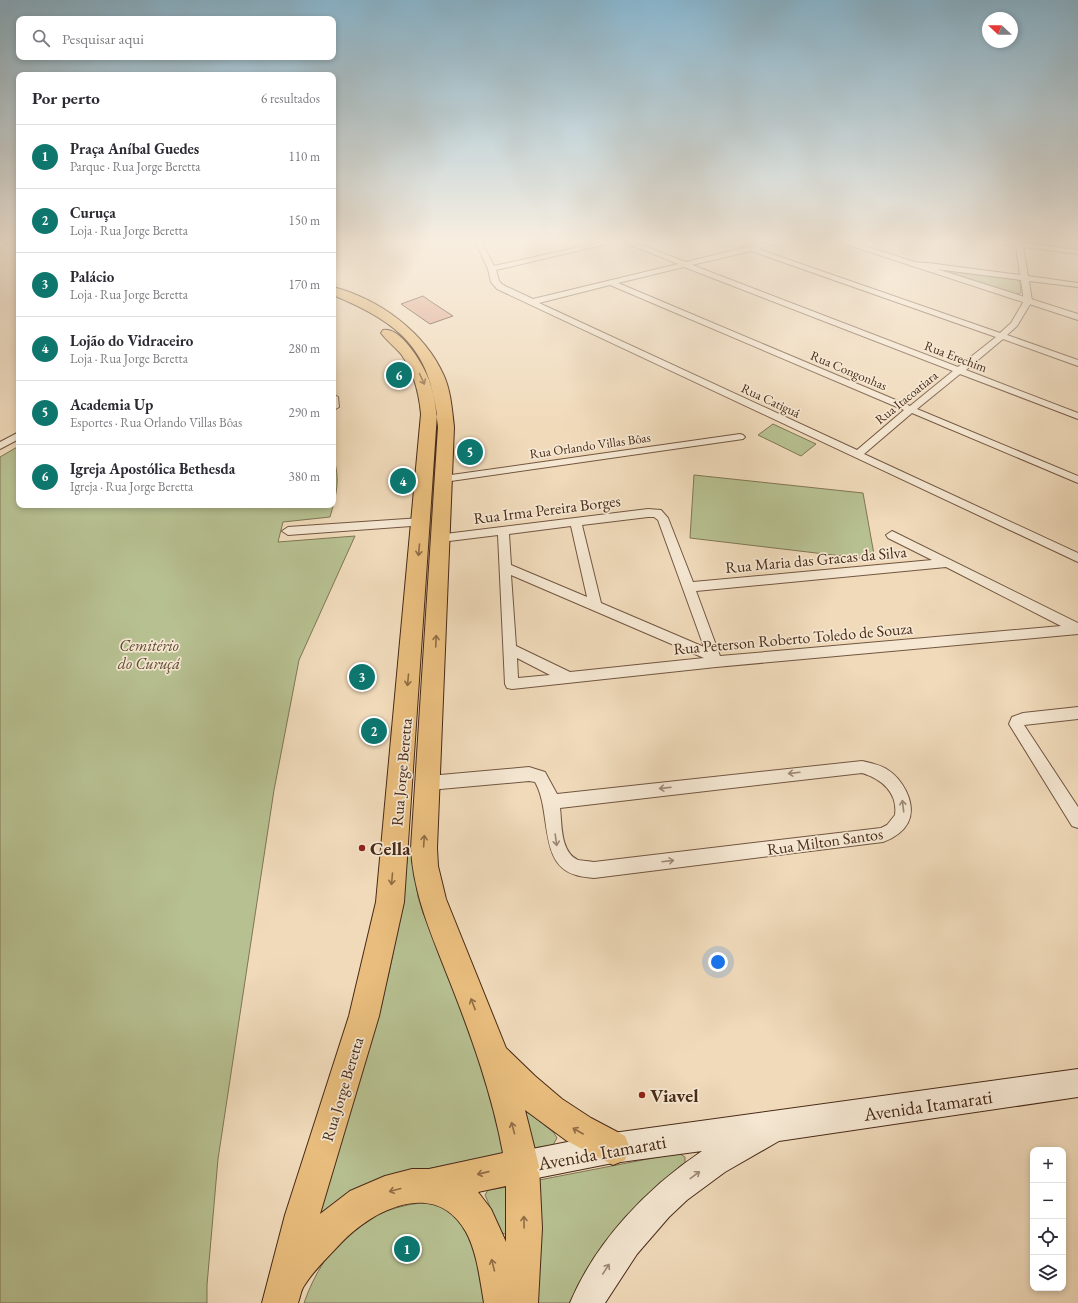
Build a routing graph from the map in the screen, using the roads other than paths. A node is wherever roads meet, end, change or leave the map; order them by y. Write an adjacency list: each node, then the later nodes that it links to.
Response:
1 (338, 302): 20 (main road, Rua Jorge Beretta, one-way to 20)
2 (358, 302): 18 (main road, Rua Jorge Beretta)
3 (532, 302): 17 (street, Rua Catiguá)
4 (655, 302): 12 (street, Rua Congonhas)
5 (780, 302): 11 (street, Rua Erechim)
6 (904, 302): 9 (street)
7 (1028, 302): 8 (street); 9 (street, Rua Itacoatiara)
8 (1078, 318)
9 (1002, 336): 10 (street); 11 (street, Rua Itacoatiara)
10 (1078, 363)
11 (960, 371): 12 (street, Rua Itacoatiara); 13 (street, Rua Erechim)
12 (910, 410): 17 (street, Rua Itacoatiara); 19 (street, Rua Congonhas)
13 (1078, 416)
14 (16, 437): 16 (street)
15 (740, 437): 18 (street, Rua Orlando Villas Bôas)
16 (0, 446)
17 (857, 455): 26 (street, Rua Catiguá)
18 (444, 479): 25 (main road, Rua Jorge Beretta)
19 (1078, 480)
20 (421, 522): 22 (street); 45 (main road, Rua Jorge Beretta, one-way to 45)
21 (576, 522): 23 (street, Rua Irma Pereira Borges); 29 (street, Rua Irma Pereira Borges); 30 (street)
22 (288, 531)
23 (503, 532): 25 (street, Rua Irma Pereira Borges); 28 (street)
24 (892, 535): 27 (street)
25 (441, 538): 36 (main road, Rua Jorge Beretta, one-way to 25)
26 (1078, 558)
27 (946, 563): 29 (street, Rua Maria das Gracas da Silva); 31 (street)
28 (505, 567): 30 (street); 32 (street)
29 (688, 587): 33 (street)
30 (595, 605): 33 (street)
31 (1078, 629): 33 (street, Rua Peterson Roberto Toledo de Souza)
32 (510, 649): 34 (street); 34 (street, Rua Peterson Roberto Toledo de Souza)
33 (715, 660): 34 (street, Rua Peterson Roberto Toledo de Souza)
34 (569, 678)
35 (1078, 713): 38 (street)
36 (429, 783): 37 (street, Rua Milton Santos); 39 (main road, Rua Jorge Beretta, one-way to 36)
37 (551, 802): 37 (street, Rua Milton Santos, one-way to 37)
38 (1078, 821)
39 (494, 1056): 42 (main road, one-way to 39); 43 (main road, Rua Jorge Beretta, one-way to 39)
40 (1078, 1083): 41 (main road, Avenida Itamarati)
41 (778, 1126): 42 (main road, Avenida Itamarati); 48 (main road, Avenida Itamarati, one-way to 41)
42 (613, 1148): 43 (main road, Avenida Itamarati)
43 (522, 1166): 44 (main road, one-way to 44); 47 (main road, Rua Jorge Beretta, one-way to 43)
44 (429, 1186): 45 (main road, one-way to 45); 46 (main road, one-way to 44)
45 (284, 1289)
46 (502, 1303)
47 (520, 1303)
48 (587, 1303)

